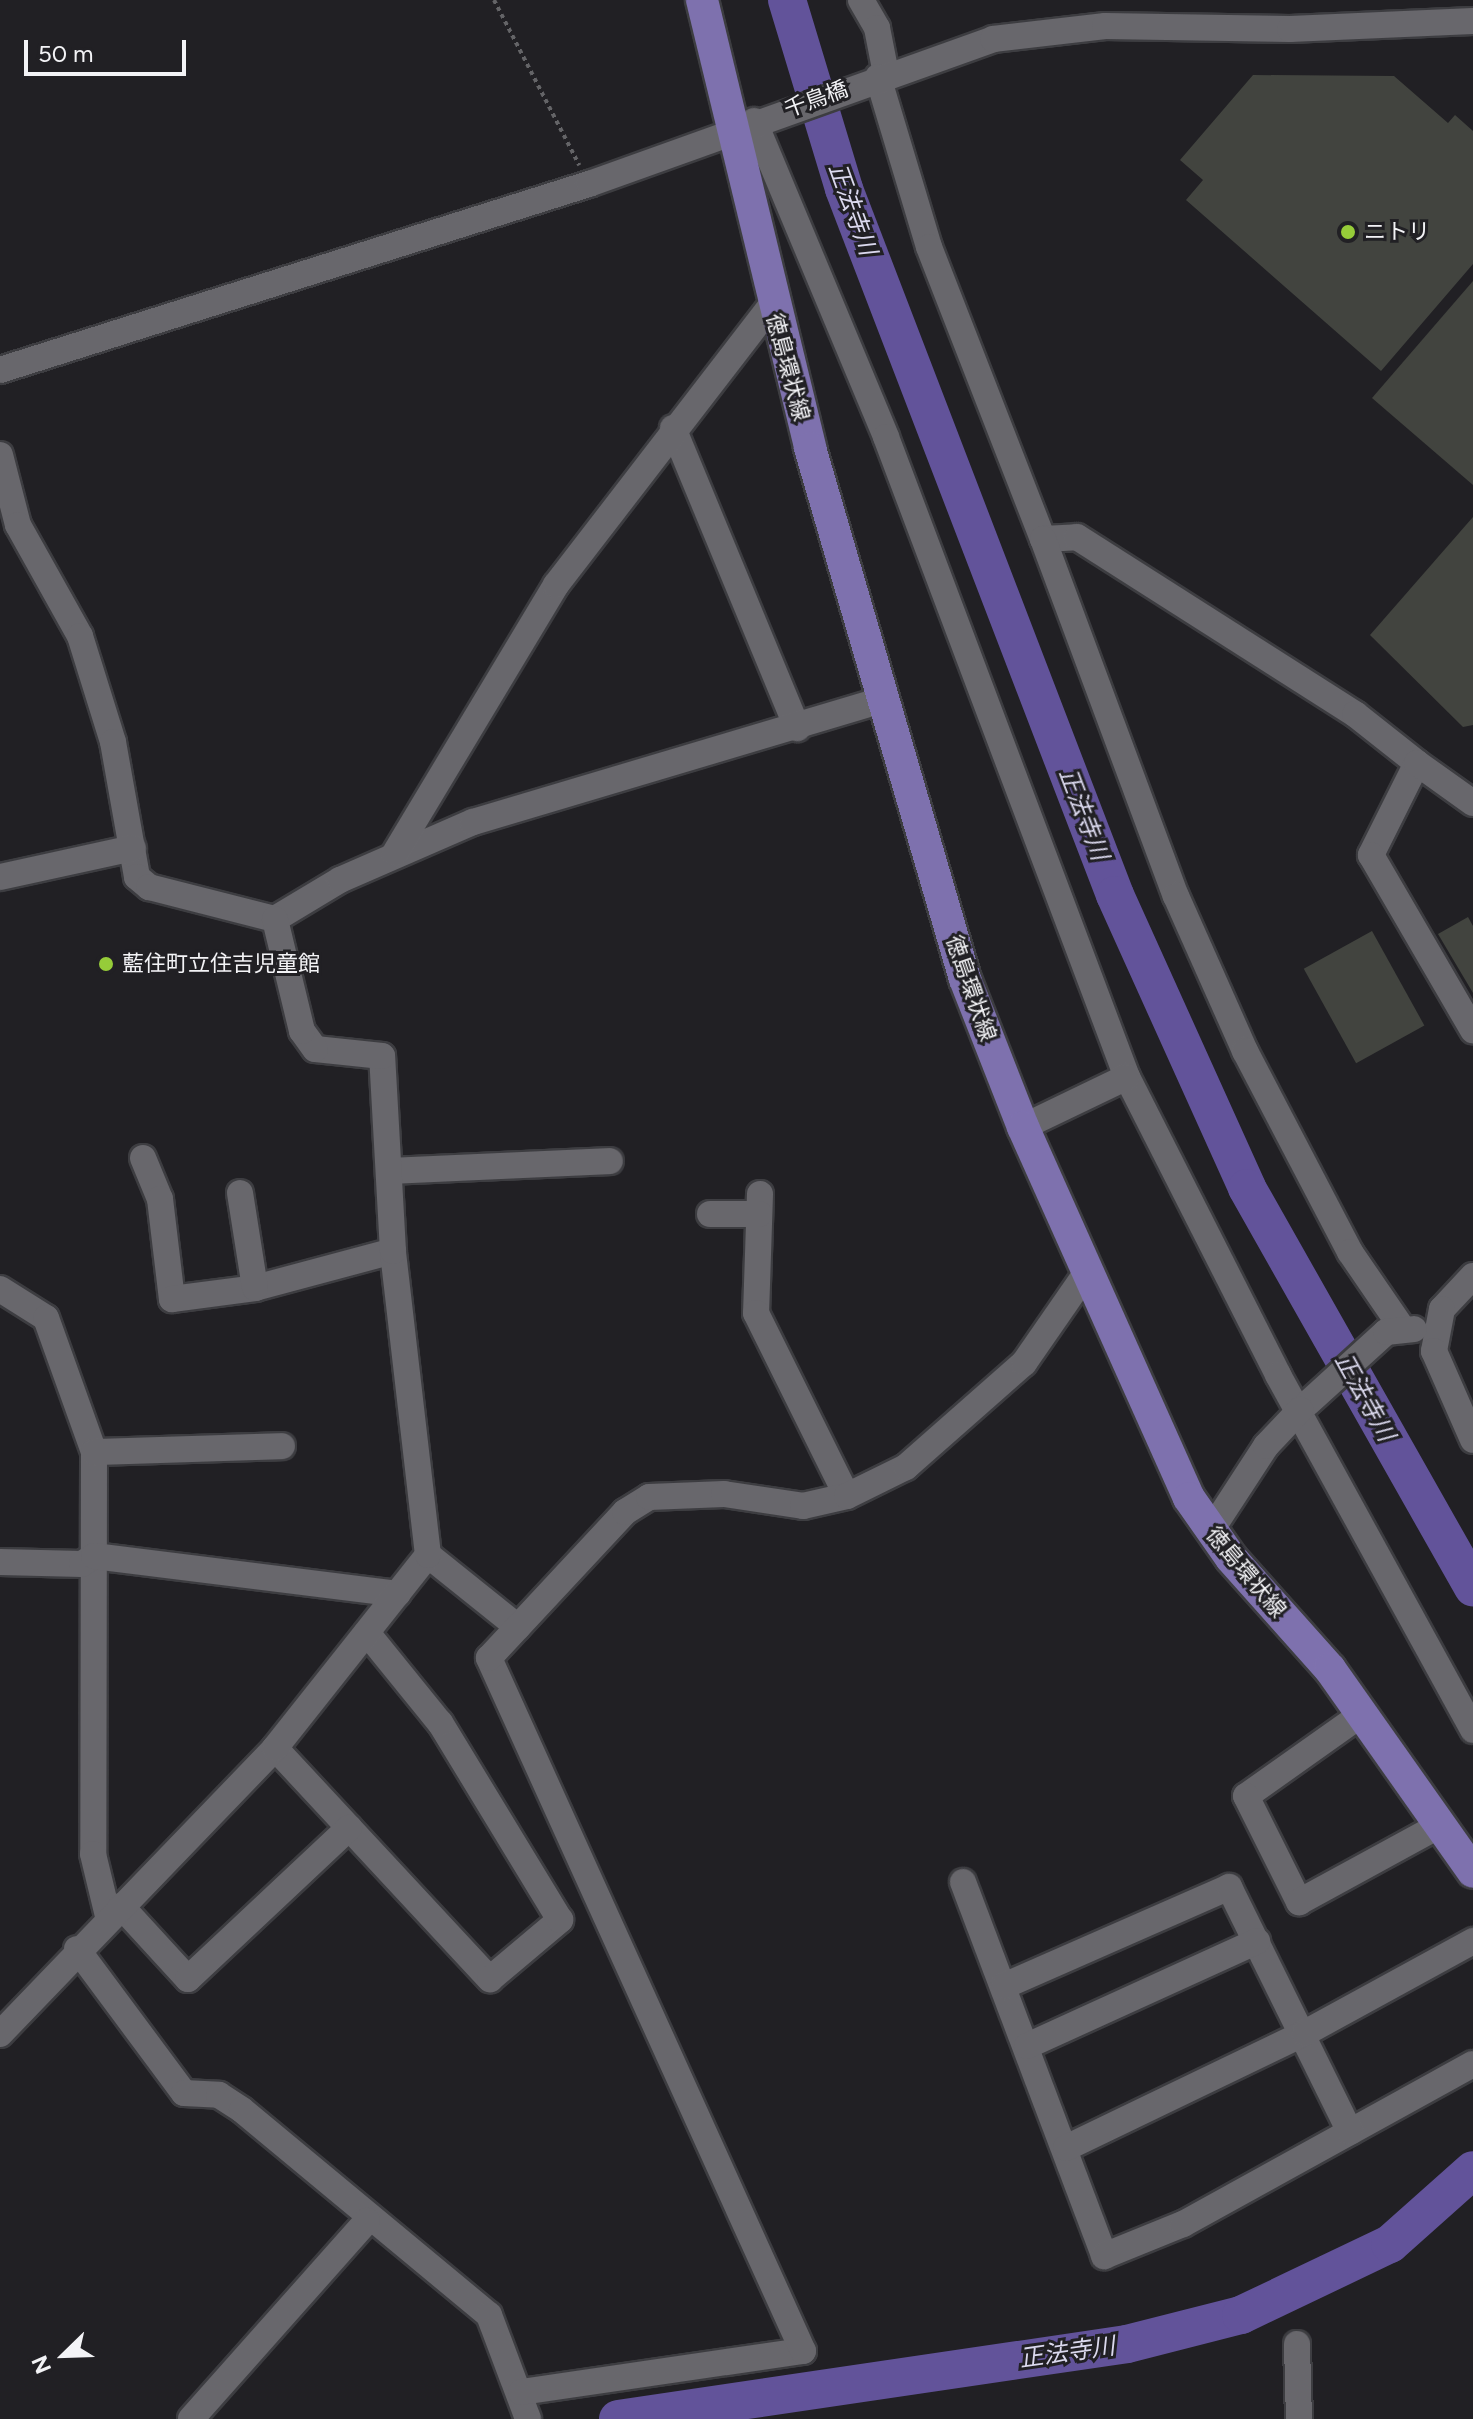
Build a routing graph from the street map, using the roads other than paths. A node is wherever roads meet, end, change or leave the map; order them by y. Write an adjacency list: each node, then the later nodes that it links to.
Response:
1 (702, 0): 5 (main road, 徳島環状線)
2 (861, 0): 4 (street)
3 (1473, 21): 4 (street, 千鳥橋)
4 (876, 77): 5 (street, 千鳥橋); 10 (street)
5 (751, 122): 6 (main road, 徳島環状線); 7 (street, 千鳥橋); 20 (street)
6 (772, 305): 8 (street); 11 (main road, 徳島環状線)
7 (0, 370)
8 (673, 428): 12 (street); 16 (street)
9 (0, 455): 15 (street)
10 (1043, 539): 13 (street); 32 (street)
11 (882, 700): 12 (street); 21 (main road, 徳島環状線)
12 (797, 728): 16 (street)
13 (1417, 763): 14 (street); 19 (street)
14 (1473, 803)
15 (133, 848): 17 (street); 18 (street)
16 (395, 853): 18 (street)
17 (0, 877)
18 (275, 919): 24 (street)
19 (1473, 1030)
20 (1127, 1077): 21 (street); 34 (street)
21 (1023, 1127): 28 (main road, 徳島環状線)
22 (143, 1158): 30 (street)
23 (610, 1161): 24 (street)
24 (391, 1171): 27 (street)
25 (240, 1193): 30 (street)
26 (710, 1214): 38 (street)
27 (393, 1251): 30 (street); 40 (street)
28 (1085, 1275): 38 (street); 39 (main road, 徳島環状線)
29 (1473, 1276): 33 (street)
30 (255, 1288)
31 (0, 1289): 37 (street)
32 (1394, 1330): 33 (street); 34 (street)
33 (1434, 1330): 35 (street)
34 (1304, 1406): 39 (street); 47 (street)
35 (1473, 1440)
36 (282, 1446): 37 (street)
37 (94, 1452): 41 (street)
38 (847, 1496): 44 (street)
39 (1210, 1532): 46 (main road, 徳島環状線)
40 (428, 1555): 43 (street); 44 (street)
41 (94, 1556): 42 (street); 43 (street); 53 (street)
42 (0, 1562)
43 (398, 1594): 45 (street)
44 (518, 1627): 66 (street)
45 (367, 1633): 48 (street); 50 (street)
46 (1362, 1714): 49 (main road, 徳島環状線); 49 (street)
47 (1473, 1730)
48 (275, 1748): 50 (street); 53 (street)
49 (1440, 1825): 51 (main road, 徳島環状線)
50 (349, 1828): 53 (street)
51 (1473, 1872)
52 (963, 1882): 57 (street)
53 (115, 1911): 56 (street)
54 (1257, 1941): 57 (street); 58 (street); 60 (street)
55 (1473, 1941): 58 (street)
56 (77, 1949): 59 (street); 64 (street)
57 (1004, 1986): 60 (street)
58 (1305, 2033): 62 (street); 63 (street)
59 (0, 2034)
60 (1027, 2046): 63 (street)
61 (1473, 2064): 62 (street)
62 (1350, 2132): 63 (street)
63 (1066, 2148)
64 (367, 2221): 66 (street); 67 (street)
65 (1297, 2344): 68 (street)
66 (524, 2404)
67 (191, 2419)
68 (1299, 2419)

